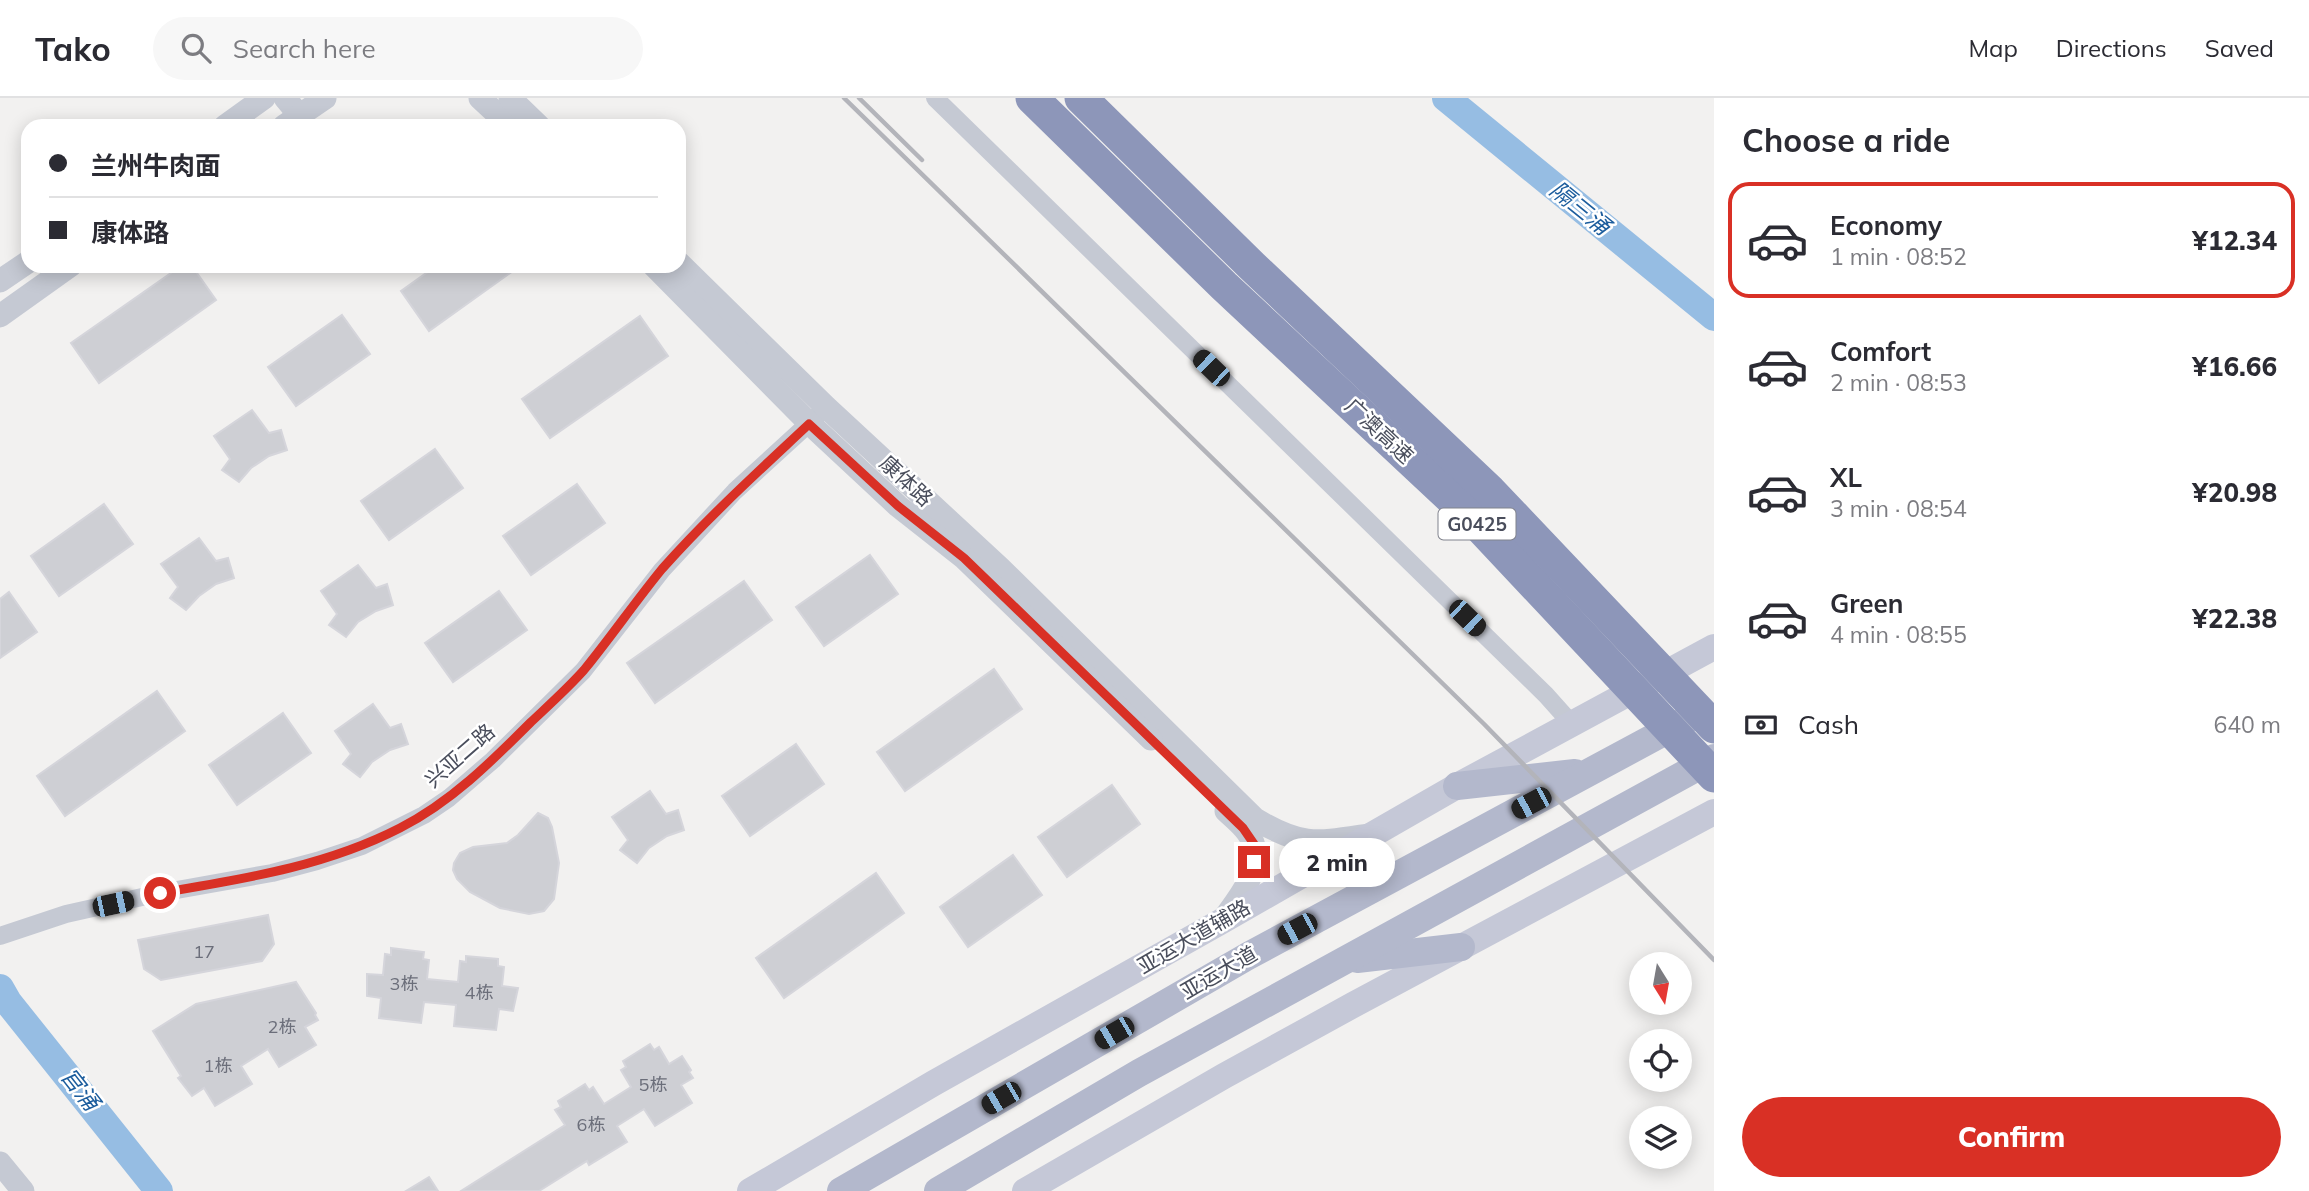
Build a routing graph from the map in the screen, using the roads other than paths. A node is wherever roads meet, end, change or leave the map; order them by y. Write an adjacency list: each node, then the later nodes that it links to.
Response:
1 (264, 98): 9 (street)
2 (285, 98): 10 (street)
3 (325, 98): 11 (street)
4 (480, 98): 12 (street)
5 (510, 98): 13 (street)
6 (935, 98): 24 (street)
7 (1032, 98): 28 (highway, 广澳高速 / G0425)
8 (1081, 98): 25 (highway, 广澳高速 / G0425)
9 (235, 119)
10 (291, 119)
11 (295, 119)
12 (502, 119)
13 (532, 119)
14 (21, 267): 18 (street)
15 (686, 270): 20 (street, 康体路)
16 (60, 273): 19 (street)
17 (661, 273): 21 (street, 康体路)
18 (0, 281)
19 (0, 316)
20 (826, 407): 21 (street, 兴亚二路); 31 (street, 康体路)
21 (809, 424): 32 (street, 康体路); 33 (street, 兴亚二路)
22 (1714, 646): 24 (main road, 亚运大道辅路)
23 (1714, 705): 27 (main road, 亚运大道)
24 (1571, 723): 29 (main road, 亚运大道辅路)
25 (1714, 727)
26 (1714, 758): 35 (main road)
27 (1592, 771): 29 (main road); 39 (main road, 亚运大道)
28 (1714, 776)
29 (1457, 786): 31 (main road, 亚运大道辅路)
30 (1714, 812): 34 (main road)
31 (1371, 835): 32 (main road, 亚运大道辅路)
32 (1222, 922): 38 (main road, 亚运大道辅路)
33 (5, 934)
34 (1461, 947): 35 (main road); 41 (main road)
35 (1344, 960): 40 (main road)
36 (0, 1163): 37 (street)
37 (23, 1191)
38 (750, 1191)
39 (841, 1191)
40 (938, 1191)
41 (1026, 1191)

